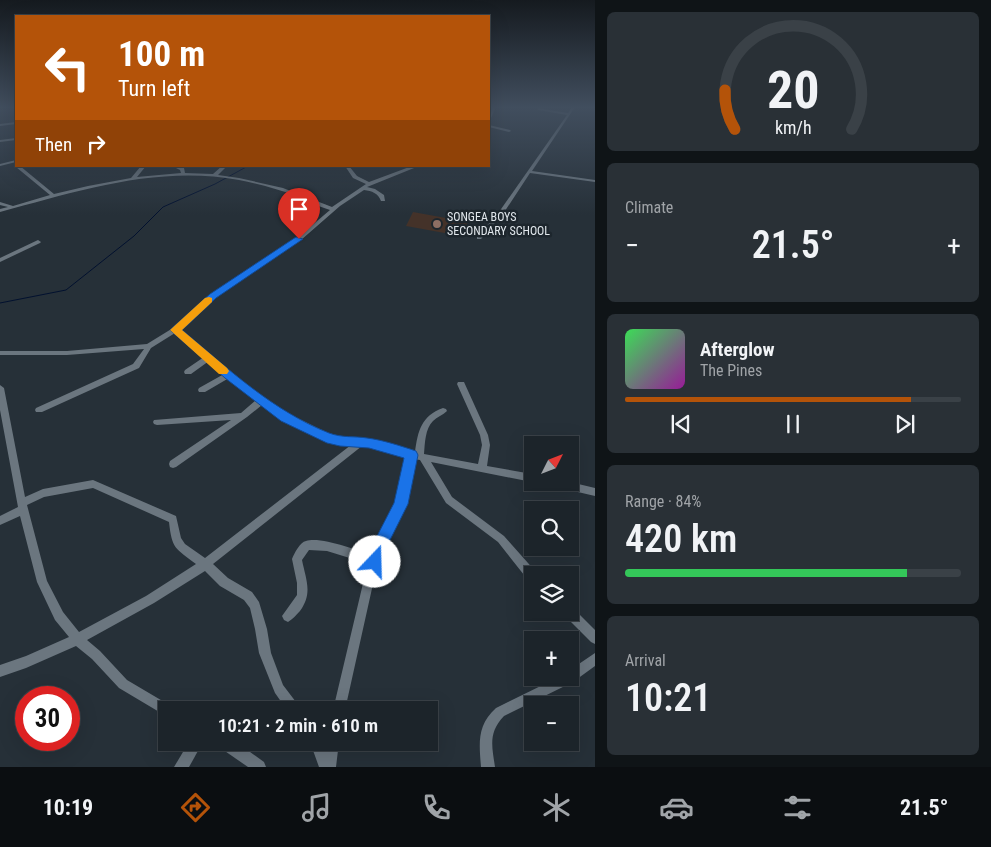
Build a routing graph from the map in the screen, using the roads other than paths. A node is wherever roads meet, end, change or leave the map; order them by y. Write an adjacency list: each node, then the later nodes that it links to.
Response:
1 (550, 143): 10 (street)
2 (15, 164): 3 (street)
3 (0, 165)
4 (19, 167): 18 (street)
5 (143, 167): 14 (street)
6 (177, 167): 11 (street)
7 (225, 167): 13 (street)
8 (347, 167): 17 (street)
9 (414, 167): 17 (street)
10 (530, 172): 15 (street); 24 (street)
11 (183, 173): 13 (street); 14 (street)
12 (109, 176): 16 (street)
13 (214, 176): 22 (street)
14 (132, 179): 16 (street)
15 (595, 181)
16 (108, 184): 18 (street)
17 (366, 186): 19 (street); 22 (street)
18 (52, 195): 21 (street)
19 (383, 200)
20 (0, 203): 21 (street)
21 (14, 207): 23 (street)
22 (333, 209): 27 (street)
23 (0, 211)
24 (479, 238)
25 (38, 242): 26 (street)
26 (0, 260)
27 (175, 330): 28 (street); 30 (street)
28 (149, 346): 29 (street); 37 (street)
29 (0, 354)
30 (208, 358): 31 (street); 32 (street)
31 (188, 372)
32 (228, 375): 35 (street); 36 (street)
33 (460, 384): 44 (street)
34 (0, 388): 48 (street)
35 (202, 390)
36 (262, 400): 39 (street); 41 (street)
37 (39, 410)
38 (443, 411): 42 (street)
39 (244, 415): 40 (street); 43 (street)
40 (157, 422)
41 (361, 442): 42 (street); 51 (street)
42 (418, 456): 44 (street); 50 (street); 52 (street)
43 (172, 464)
44 (482, 468): 45 (street)
45 (524, 476)
46 (579, 488): 47 (street)
47 (595, 492)
48 (23, 506): 49 (street); 51 (street); 56 (street)
49 (0, 521)
50 (375, 562): 53 (street); 62 (street)
51 (205, 564): 56 (street); 61 (street)
52 (524, 566)
53 (288, 616)
54 (578, 621): 55 (street)
55 (595, 638)
56 (76, 639): 58 (street); 63 (street)
57 (595, 660): 59 (street)
58 (0, 671)
59 (579, 671)
60 (552, 686): 71 (street)
61 (288, 701)
62 (341, 701)
63 (158, 705)
64 (191, 751): 68 (street)
65 (237, 751): 69 (street)
66 (320, 751): 70 (street)
67 (331, 751): 70 (street)
68 (181, 767)
69 (259, 767)
70 (328, 767)
71 (488, 767)

